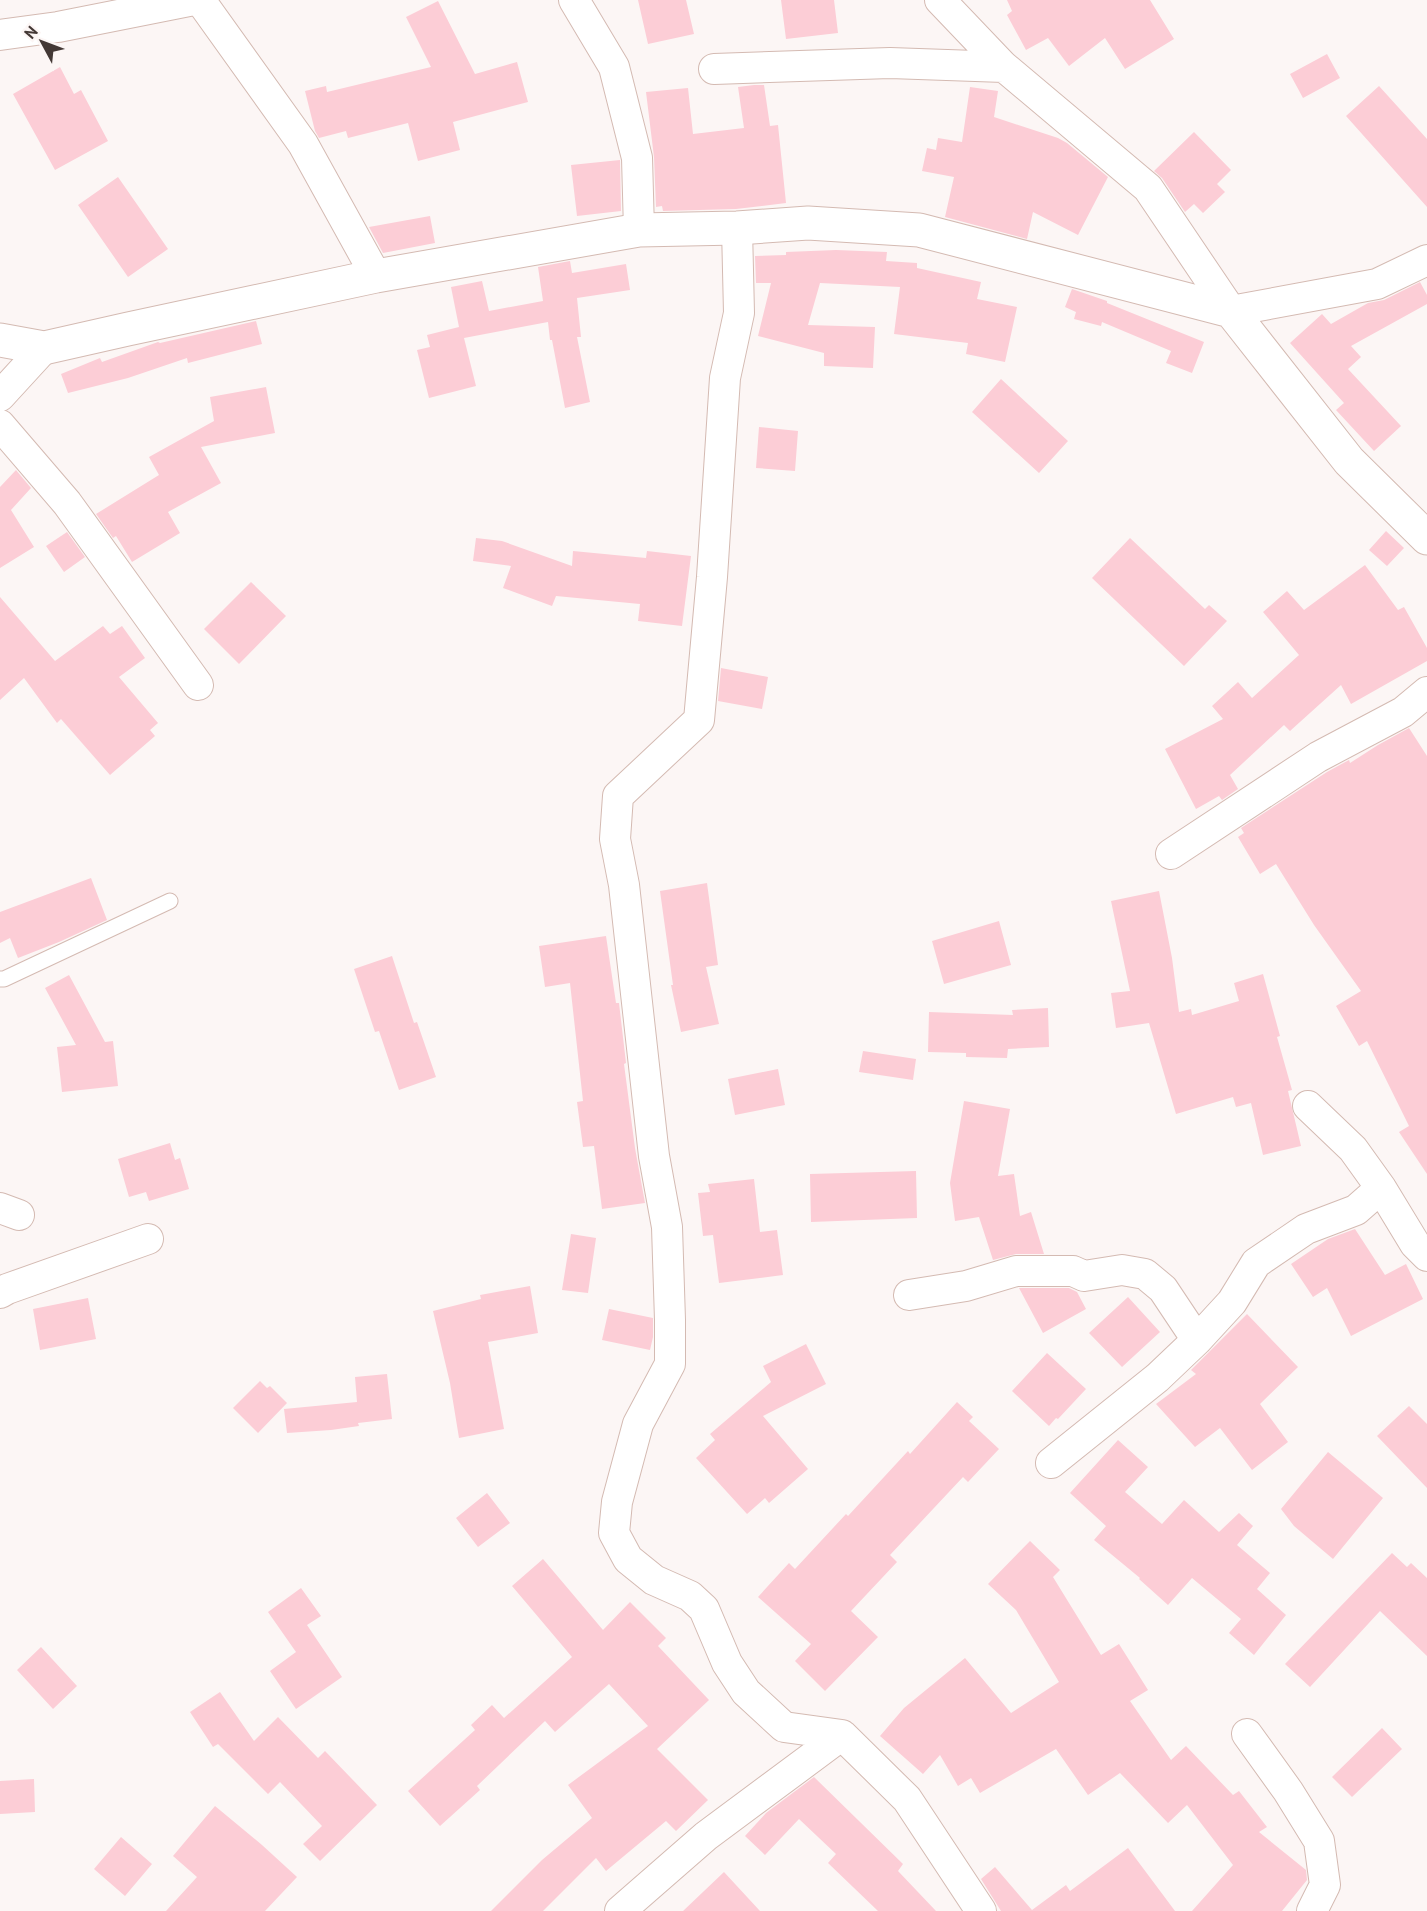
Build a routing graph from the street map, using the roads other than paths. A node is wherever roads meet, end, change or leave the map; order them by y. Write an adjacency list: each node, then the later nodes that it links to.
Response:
1 (194, 0): 5 (street)
2 (200, 0): 11 (street)
3 (574, 0): 9 (street)
4 (940, 0): 6 (street)
5 (0, 35)
6 (1005, 67): 7 (street); 12 (street)
7 (714, 69)
8 (737, 228): 9 (street); 12 (street); 32 (street)
9 (639, 230): 11 (street)
10 (1427, 260): 12 (street)
11 (376, 276): 14 (street)
12 (1231, 311): 17 (street)
13 (0, 340): 14 (street)
14 (45, 348): 15 (street)
15 (0, 396)
16 (0, 425): 18 (street)
17 (1427, 538)
18 (198, 685)
19 (1427, 692): 20 (street)
20 (1171, 854)
21 (170, 901): 22 (lane)
22 (0, 979)
23 (1308, 1106): 24 (street)
24 (1381, 1188): 26 (street); 29 (street)
25 (148, 1239): 27 (street)
26 (1427, 1256)
27 (0, 1293)
28 (909, 1295): 29 (street)
29 (1197, 1340): 30 (street)
30 (1051, 1463)
31 (1247, 1734): 35 (street)
32 (842, 1735): 33 (street); 34 (street)
33 (620, 1911)
34 (981, 1911)
35 (1312, 1911)

